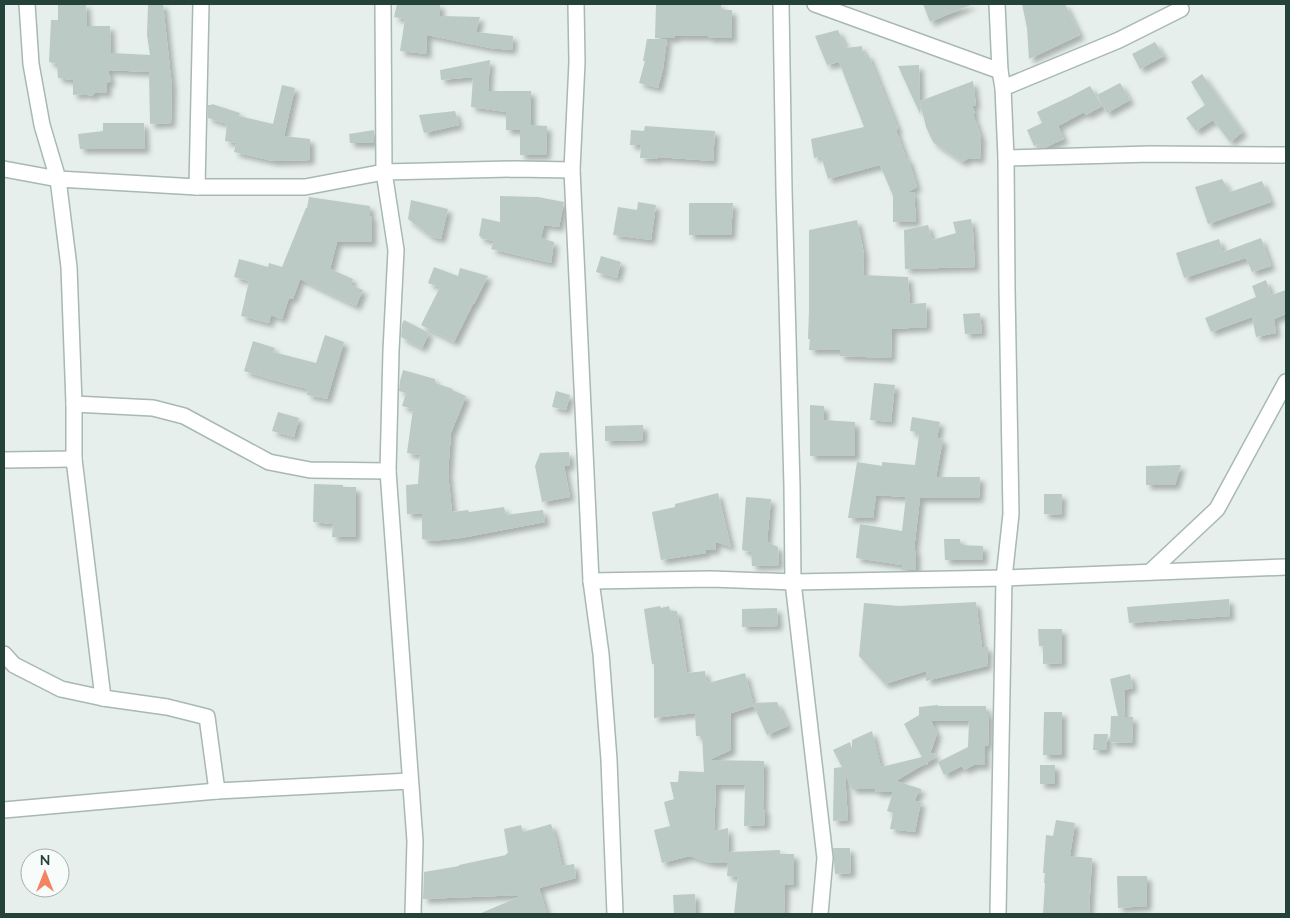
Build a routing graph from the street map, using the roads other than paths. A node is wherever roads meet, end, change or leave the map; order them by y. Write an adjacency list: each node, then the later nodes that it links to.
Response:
1 (27, 4): 16 (street)
2 (201, 4): 17 (street)
3 (383, 4): 15 (street)
4 (576, 4): 14 (street)
5 (781, 4): 27 (street)
6 (815, 4): 9 (street)
7 (997, 4): 9 (street)
8 (1181, 8): 10 (street)
9 (1000, 71): 10 (street)
10 (1003, 88): 12 (street)
11 (1286, 155): 12 (street)
12 (1006, 158): 25 (street)
13 (4, 169): 16 (street)
14 (572, 170): 15 (street); 26 (street)
15 (384, 172): 17 (street); 22 (street)
16 (58, 179): 17 (street); 19 (street)
17 (197, 187)
18 (1286, 382): 24 (street)
19 (74, 404): 21 (street); 22 (street)
20 (4, 460): 21 (street)
21 (74, 460): 29 (street)
22 (388, 471): 30 (street)
23 (1286, 567): 24 (street)
24 (1150, 572): 25 (street)
25 (1004, 578): 27 (street); 36 (street)
26 (591, 581): 27 (street); 34 (street)
27 (793, 582): 35 (street)
28 (4, 654): 29 (street)
29 (103, 698): 31 (street)
30 (410, 781): 31 (street); 33 (street)
31 (217, 790): 32 (street)
32 (4, 810)
33 (413, 914)
34 (615, 914)
35 (820, 914)
36 (998, 914)

